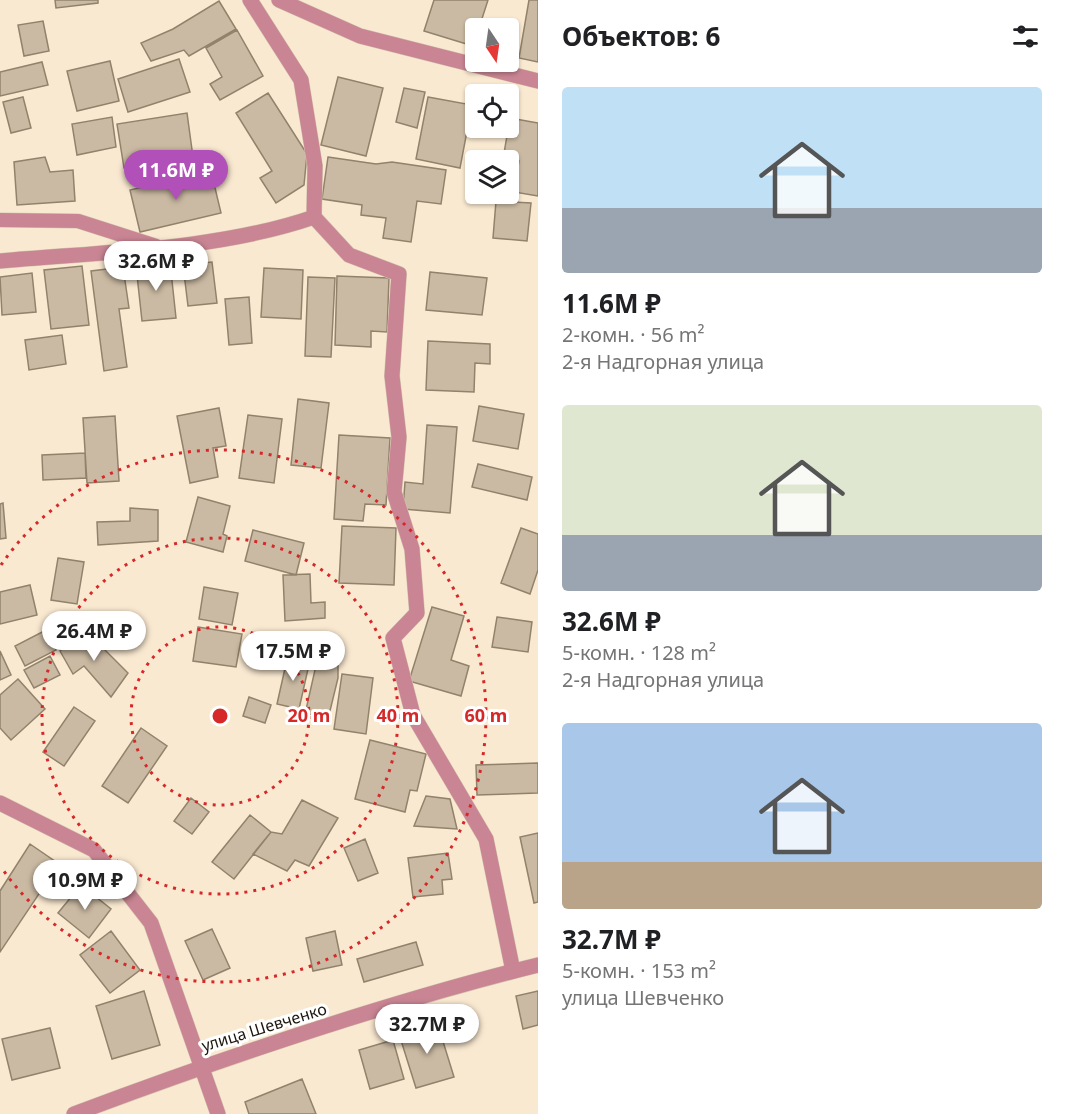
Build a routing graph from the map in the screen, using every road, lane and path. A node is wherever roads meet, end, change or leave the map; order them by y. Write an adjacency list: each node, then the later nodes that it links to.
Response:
1 (250, 0): 4 (street)
2 (279, 0): 3 (street)
3 (538, 81)
4 (314, 217): 6 (street); 10 (street)
5 (0, 220): 6 (lane)
6 (156, 246): 7 (street)
7 (0, 261)
8 (0, 803): 11 (street)
9 (538, 964): 10 (street, улица Шевченко)
10 (513, 971): 11 (street, улица Шевченко)
11 (200, 1066): 12 (street, улица Шевченко); 13 (street)
12 (74, 1114)
13 (218, 1114)

